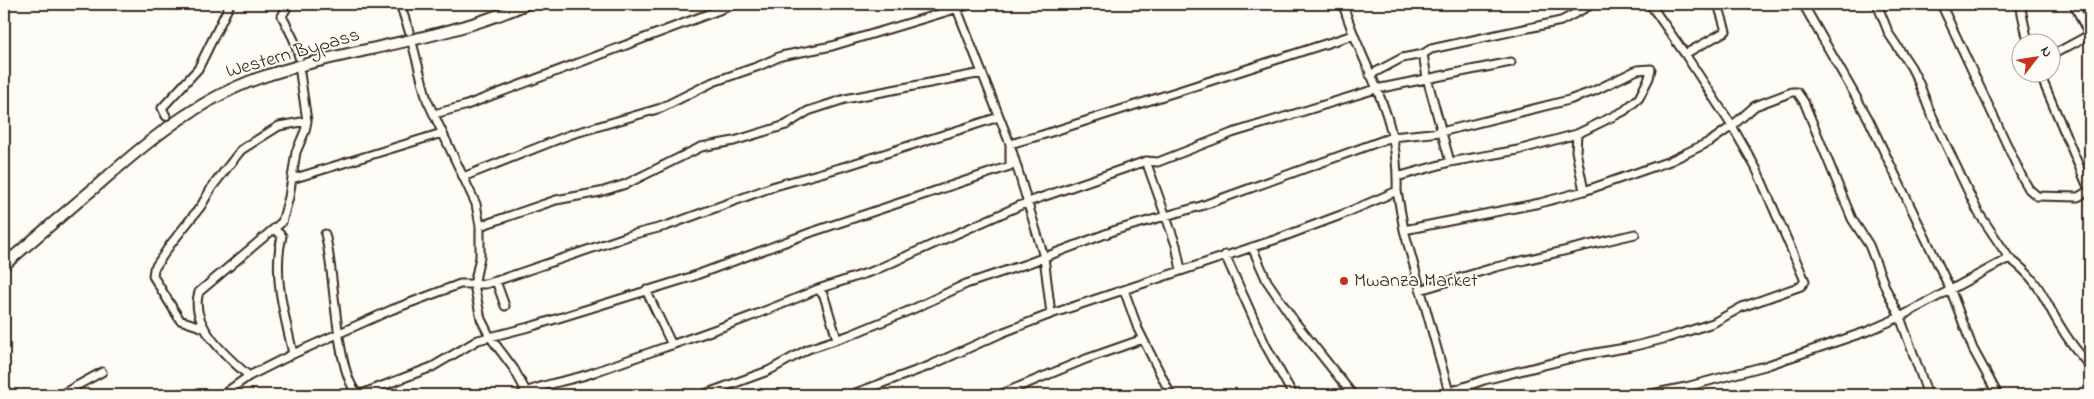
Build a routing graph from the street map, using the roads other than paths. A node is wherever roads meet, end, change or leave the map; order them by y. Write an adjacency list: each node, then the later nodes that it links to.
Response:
1 (230, 4): 34 (street)
2 (288, 4): 25 (street)
3 (400, 4): 17 (street)
4 (526, 4): 62 (main road, Western Bypass)
5 (735, 4): 33 (street)
6 (972, 4): 16 (street)
7 (1343, 4): 19 (street)
8 (1593, 4): 23 (street)
9 (1650, 4): 24 (street)
10 (1718, 4): 24 (street)
11 (1803, 4): 70 (street)
12 (1877, 4): 61 (street)
13 (1941, 4): 50 (street)
14 (2020, 4): 18 (street)
15 (2074, 4): 20 (street)
16 (955, 6): 28 (street); 45 (street)
17 (409, 31)
18 (2026, 32)
19 (1353, 35): 29 (street); 42 (street)
20 (2089, 36): 22 (street)
21 (413, 46): 33 (street)
22 (2062, 50)
23 (1423, 54): 29 (street); 30 (street)
24 (1685, 54): 37 (street)
25 (300, 57)
26 (1511, 62): 30 (street)
27 (300, 73): 36 (street)
28 (982, 73): 35 (street); 53 (street)
29 (1370, 76): 32 (street)
30 (1427, 78): 32 (street); 38 (street)
31 (2043, 82): 50 (street)
32 (1376, 88): 41 (street); 43 (street)
33 (434, 114): 39 (street)
34 (166, 116)
35 (999, 117): 42 (street); 64 (street)
36 (306, 121): 47 (street); 74 (street)
37 (1732, 126): 49 (street); 73 (street); 86 (street)
38 (1442, 132): 40 (street); 41 (street); 44 (street)
39 (442, 133): 45 (street); 47 (street)
40 (1576, 134): 44 (street); 49 (street)
41 (1392, 137): 46 (street); 52 (street)
42 (1010, 144): 51 (street); 67 (street)
43 (1146, 161): 51 (street); 52 (street)
44 (1450, 162): 46 (street)
45 (463, 177): 53 (street)
46 (1397, 177): 48 (street)
47 (292, 180): 54 (street)
48 (1397, 191): 55 (street); 58 (street)
49 (1584, 191): 55 (street)
50 (2090, 191)
51 (1028, 202): 60 (street); 66 (street)
52 (1166, 216): 60 (street); 63 (street)
53 (480, 226): 65 (street)
54 (275, 230): 74 (street); 80 (street)
55 (1404, 230): 69 (street)
56 (324, 234): 75 (street)
57 (1634, 234): 69 (street)
58 (1252, 247): 59 (street); 93 (street)
59 (1225, 255): 63 (street); 92 (street)
60 (1044, 257): 72 (street); 77 (street)
61 (2009, 258): 70 (street); 81 (street)
62 (6, 260)
63 (1181, 270): 68 (street)
64 (496, 281): 65 (street); 71 (street)
65 (474, 285): 75 (street); 76 (street)
66 (818, 289): 77 (street); 79 (street)
67 (646, 290): 76 (street); 79 (street)
68 (1124, 290): 72 (street); 78 (street)
69 (1420, 290): 86 (street)
70 (1951, 291): 73 (street); 96 (street)
71 (504, 306)
72 (1052, 314): 89 (street)
73 (1900, 317): 94 (street); 95 (street)
74 (204, 328): 83 (street)
75 (338, 333): 76 (street); 80 (street)
76 (490, 337): 85 (street)
77 (837, 339): 88 (street)
78 (1143, 339): 90 (street); 91 (street)
79 (672, 345): 85 (street)
80 (293, 354): 83 (street)
81 (2090, 367)
82 (102, 372): 87 (street)
83 (249, 376): 84 (street)
84 (227, 394)
85 (525, 394)
86 (1444, 394)
87 (60, 395)
88 (702, 395)
89 (850, 395)
90 (999, 395)
91 (1171, 395)
92 (1294, 395)
93 (1353, 395)
94 (1646, 395)
95 (1928, 395)
96 (1998, 395)

